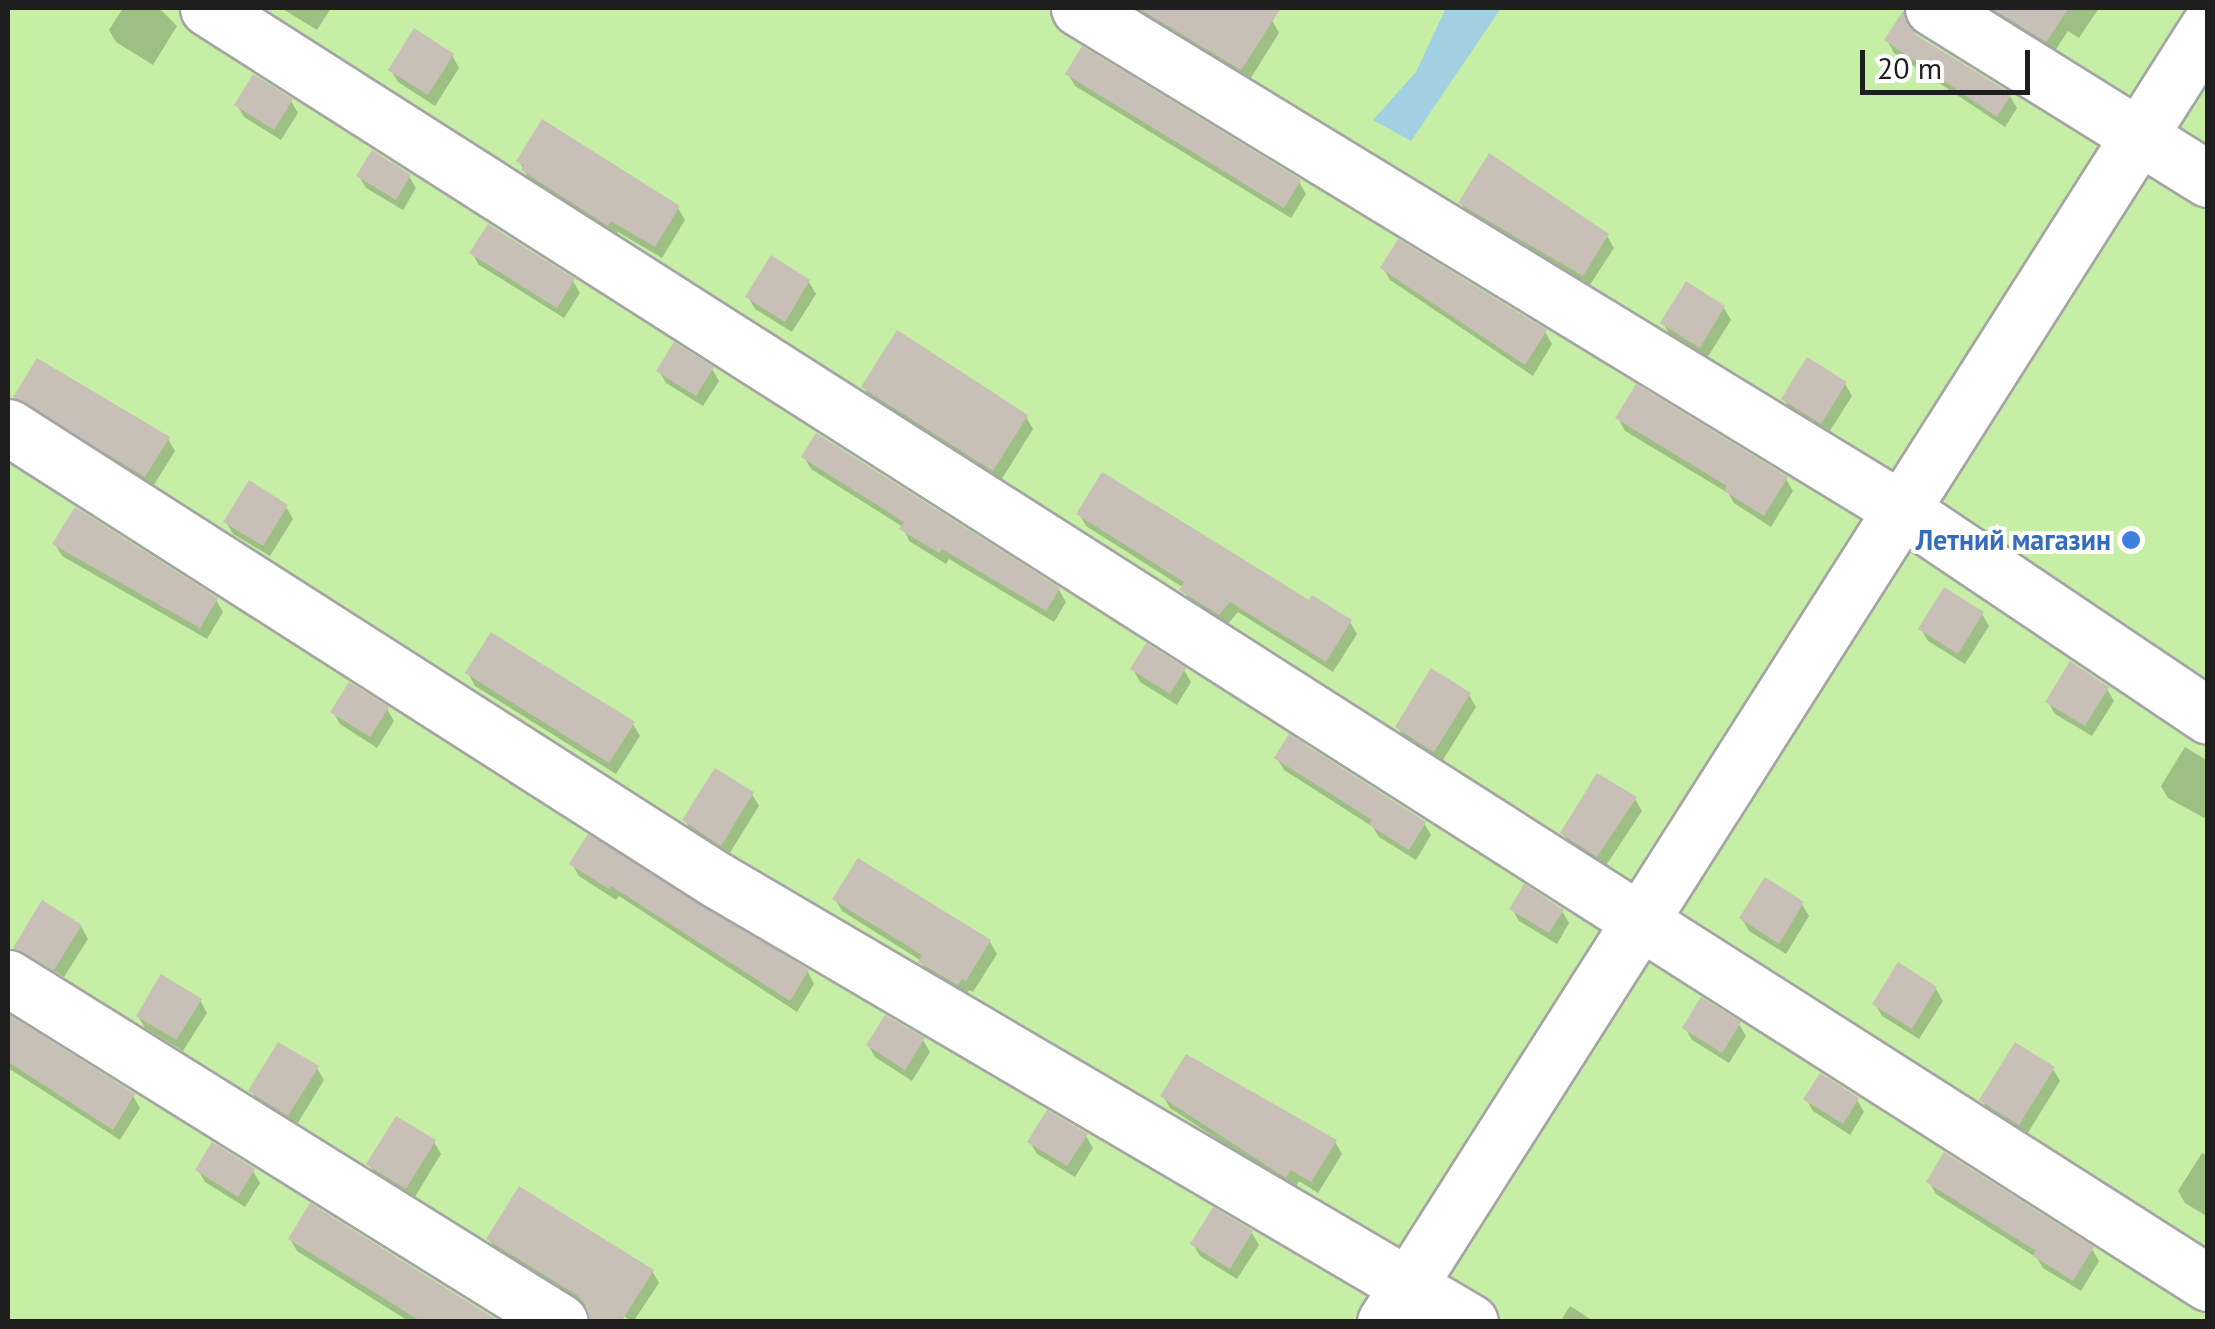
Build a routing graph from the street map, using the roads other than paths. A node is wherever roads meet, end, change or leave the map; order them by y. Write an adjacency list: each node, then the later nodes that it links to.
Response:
1 (208, 8): 10 (street)
2 (1079, 8): 8 (street)
3 (1934, 8): 5 (street)
4 (2208, 27): 5 (street)
5 (2139, 135): 6 (street); 8 (street)
6 (2208, 179)
7 (8, 426): 13 (street)
8 (1902, 510): 9 (street); 10 (street)
9 (2208, 716)
10 (1642, 918): 12 (street); 13 (street)
11 (8, 978): 14 (street)
12 (2208, 1283)
13 (1398, 1302): 15 (street)
14 (560, 1322)
15 (1470, 1322)

